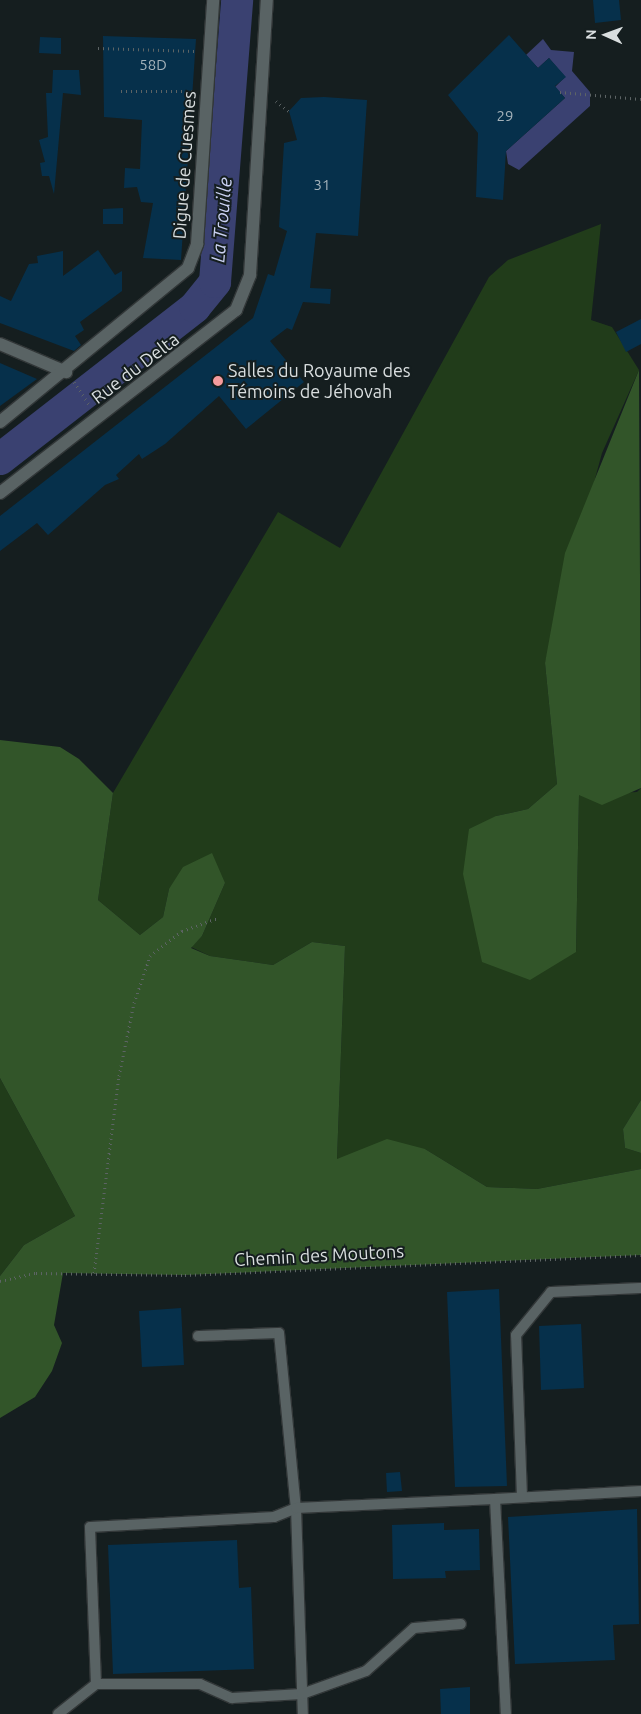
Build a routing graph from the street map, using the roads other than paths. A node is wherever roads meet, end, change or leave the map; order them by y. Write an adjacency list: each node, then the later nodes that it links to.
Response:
1 (213, 0): 4 (street, Digue de Cuesmes)
2 (267, 0): 6 (street, Rue du Delta)
3 (0, 344): 4 (street)
4 (69, 376): 5 (street, Digue de Cuesmes)
5 (0, 422)
6 (0, 493)
7 (641, 1288): 10 (lane)
8 (198, 1336): 12 (lane)
9 (641, 1491): 10 (lane)
10 (522, 1497): 11 (lane)
11 (496, 1498): 12 (lane); 18 (lane)
12 (296, 1508): 14 (lane); 15 (lane)
13 (461, 1624): 15 (lane)
14 (96, 1684): 15 (lane); 16 (lane)
15 (302, 1694): 17 (lane)
16 (58, 1714)
17 (303, 1714)
18 (506, 1714)

